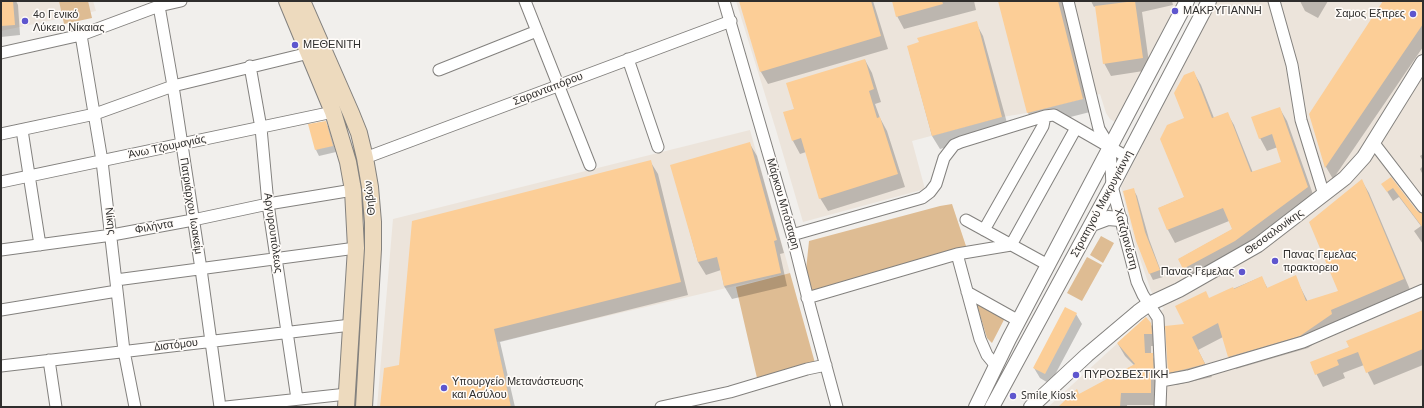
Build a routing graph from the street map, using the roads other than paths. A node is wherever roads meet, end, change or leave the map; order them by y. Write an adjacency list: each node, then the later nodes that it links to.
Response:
1 (181, 1): 10 (street)
2 (287, 1): 15 (main road, Θηβών)
3 (302, 1): 34 (main road, Θηβών)
4 (526, 1): 12 (street)
5 (724, 1): 11 (street, Μάρκου Μπότσαρη)
6 (1068, 1): 32 (street, Χατζηανέστη)
7 (1187, 1): 32 (street, Στρατηγού Μακρυγιάννη)
8 (1209, 1): 33 (street, Στρατηγού Μακρυγιάννη)
9 (1274, 1): 41 (street)
10 (158, 6): 13 (street); 21 (street, Πατριάρχου Ιωακείμ)
11 (730, 21): 16 (street, Σαρανταπόρου); 50 (street, Μάρκου Μπότσαρη)
12 (537, 31): 19 (street); 20 (street)
13 (81, 35): 14 (street); 23 (street, Νίκης)
14 (1, 53)
15 (309, 53): 18 (street); 22 (main road, Θηβών)
16 (628, 59): 20 (street, Σαρανταπόρου); 31 (street)
17 (1423, 62): 29 (street, Θεσσαλονίκης)
18 (250, 66): 21 (street); 25 (street, Αργυρουπόλεως)
19 (439, 70)
20 (559, 85): 34 (street, Σαρανταπόρου); 36 (street)
21 (173, 86): 23 (street); 30 (street, Πατριάρχου Ιωακείμ)
22 (332, 112): 25 (street, Άνω Τζουμαγιάς); 40 (main road, Θηβών)
23 (95, 114): 27 (street); 35 (street, Νίκης)
24 (1045, 116): 26 (street); 48 (street); 50 (street)
25 (261, 128): 30 (street, Άνω Τζουμαγιάς); 42 (street, Αργυρουπόλεως)
26 (1076, 128): 32 (street); 52 (street)
27 (22, 130): 28 (street); 37 (street)
28 (1, 134)
29 (1373, 142): 41 (street, Θεσσαλονίκης); 43 (street)
30 (181, 144): 35 (street, Άνω Τζουμαγιάς); 45 (street, Πατριάρχου Ιωακείμ)
31 (658, 147)
32 (1110, 147): 33 (street); 39 (street, Χατζηανέστη); 57 (street, Στρατηγού Μακρυγιάννη)
33 (1127, 157): 39 (street, Στρατηγού Μακρυγιάννη)
34 (365, 158): 81 (main road, Θηβών)
35 (102, 161): 37 (street, Άνω Τζουμαγιάς); 49 (street, Νίκης)
36 (590, 165)
37 (29, 176): 38 (street, Άνω Τζουμαγιάς); 51 (street)
38 (1, 182)
39 (1112, 186): 44 (street, Χατζηανέστη); 47 (street, Στρατηγού Μακρυγιάννη)
40 (353, 190): 42 (street, Φιλήντα); 53 (main road, Θηβών)
41 (1324, 195): 63 (street, Θεσσαλονίκης)
42 (268, 204): 45 (street, Φιλήντα); 56 (street, Αργυρουπόλεως)
43 (1423, 207)
44 (1120, 219): 47 (street); 63 (street, Χατζηανέστη)
45 (193, 220): 49 (street, Φιλήντα); 58 (street, Πατριάρχου Ιωακείμ)
46 (966, 220): 48 (street)
47 (1092, 224): 85 (street, Στρατηγού Μακρυγιάννη)
48 (984, 230): 52 (street)
49 (112, 235): 51 (street, Φιλήντα); 59 (street, Νίκης)
50 (792, 235): 62 (street, Μάρκου Μπότσαρη)
51 (40, 245): 54 (street, Φιλήντα)
52 (1011, 245): 55 (street); 57 (street)
53 (356, 248): 56 (street); 66 (main road, Θηβών)
54 (1, 250)
55 (957, 254): 61 (street); 62 (street)
56 (277, 258): 58 (street); 67 (street, Αργυρουπόλεως)
57 (1048, 265): 65 (street, Στρατηγού Μακρυγιάννη)
58 (201, 269): 59 (street); 68 (street, Πατριάρχου Ιωακείμ)
59 (117, 285): 64 (street); 69 (street, Νίκης)
60 (1423, 290): 74 (street)
61 (967, 292): 65 (street); 73 (street)
62 (807, 298): 71 (street, Μάρκου Μπότσαρη)
63 (1149, 304): 74 (street, Χατζηανέστη); 86 (street, Θεσσαλονίκης)
64 (1, 310)
65 (1019, 321): 73 (street, Στρατηγού Μακρυγιάννη)
66 (351, 324): 67 (street, Διστόμου); 76 (main road, Θηβών)
67 (287, 332): 68 (street, Διστόμου); 75 (street, Αργυρουπόλεως)
68 (211, 340): 69 (street, Διστόμου); 79 (street, Πατριάρχου Ιωακείμ)
69 (124, 351): 70 (street, Διστόμου); 78 (street, Νίκης)
70 (49, 360): 72 (street, Διστόμου); 77 (street)
71 (826, 365): 82 (street); 83 (street, Μάρκου Μπότσαρη)
72 (1, 366)
73 (996, 366): 84 (street, Στρατηγού Μακρυγιάννη)
74 (1161, 381): 87 (street, Χατζηανέστη)
75 (297, 399): 76 (street); 80 (street)
76 (346, 401)
77 (56, 407)
78 (135, 407)
79 (220, 407)
80 (226, 407)
81 (364, 407)
82 (661, 407)
83 (837, 407)
84 (976, 407)
85 (992, 407)
86 (1031, 407)
87 (1160, 407)

